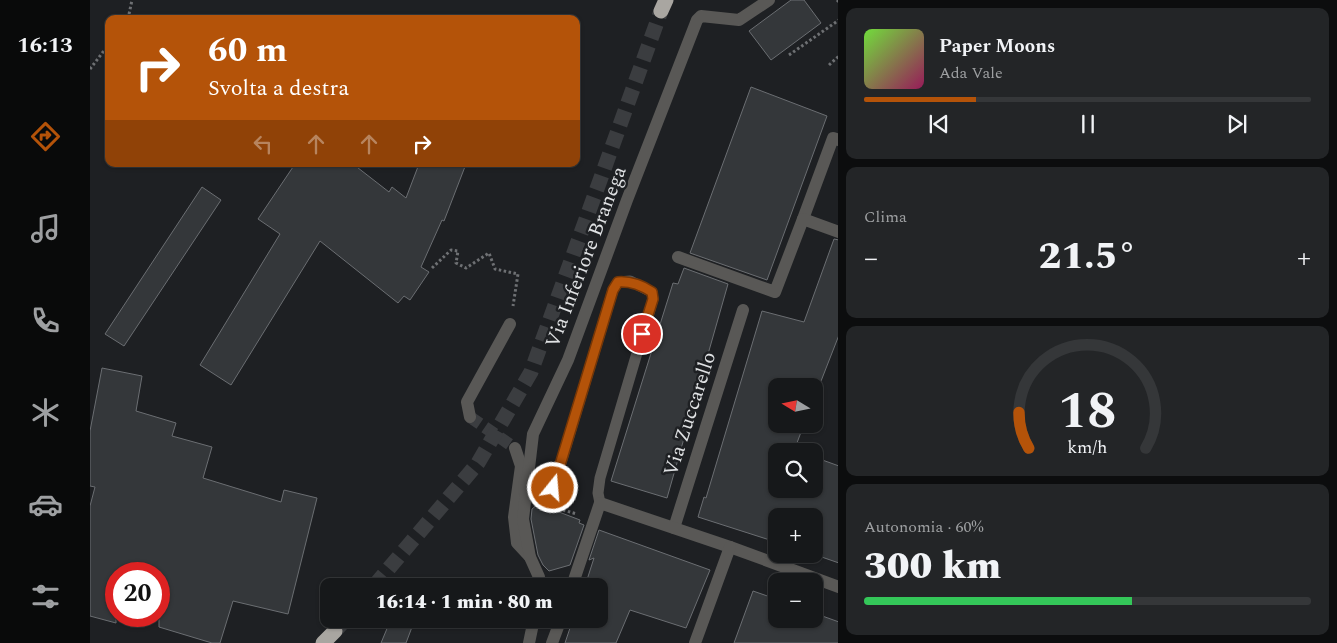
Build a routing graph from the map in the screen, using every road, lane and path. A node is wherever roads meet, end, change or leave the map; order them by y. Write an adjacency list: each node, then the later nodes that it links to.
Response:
1 (132, 0): 3 (path)
2 (769, 0): 25 (street, Via Inferiore Branega)
3 (129, 15)
4 (838, 20): 6 (path)
5 (105, 50): 9 (path)
6 (789, 55)
7 (838, 56): 8 (path)
8 (829, 64)
9 (90, 68)
10 (838, 140): 11 (street)
11 (803, 219): 12 (street); 13 (street)
12 (838, 232)
13 (678, 257)
14 (432, 268): 16 (path)
15 (743, 310): 23 (street, Via Zuccarello)
16 (510, 324): 17 (street)
17 (470, 417)
18 (515, 448): 25 (street)
19 (553, 488): 20 (lane)
20 (600, 503): 23 (street); 27 (street)
21 (563, 510): 22 (path)
22 (581, 516)
23 (674, 528): 24 (street)
24 (730, 547): 28 (street); 35 (street)
25 (530, 557): 26 (street, Via Inferiore Branega)
26 (539, 578)
27 (575, 578)
28 (838, 587)
29 (532, 628): 33 (street)
30 (557, 628): 34 (street)
31 (336, 631): 32 (highway)
32 (323, 643)
33 (529, 643)
34 (552, 643)
35 (695, 643)

